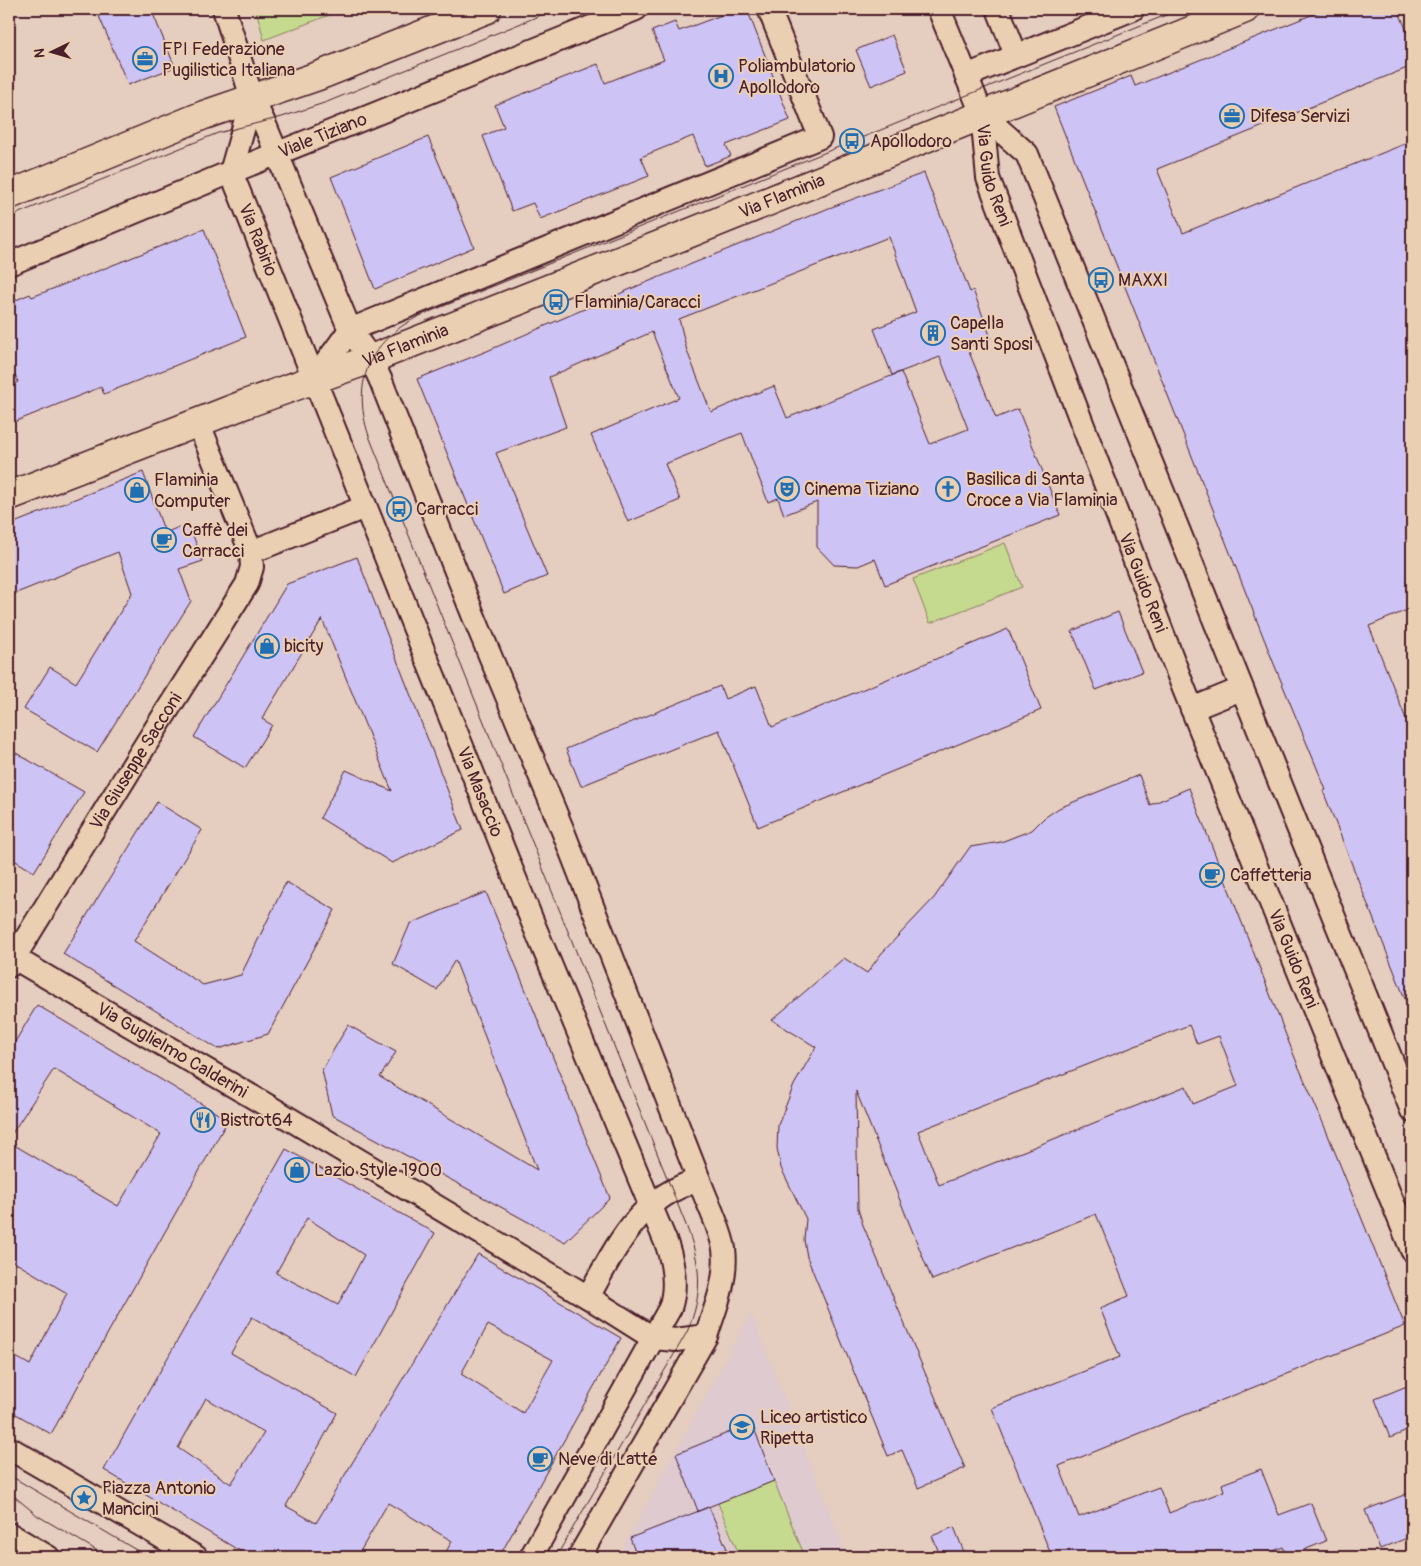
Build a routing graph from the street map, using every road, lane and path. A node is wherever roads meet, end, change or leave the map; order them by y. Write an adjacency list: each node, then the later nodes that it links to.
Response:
1 (224, 9): 11 (street)
2 (487, 9): 11 (street)
3 (636, 9): 13 (street, Viale Tiziano)
4 (769, 9): 17 (street, Via Flaminia)
5 (939, 9): 10 (street)
6 (998, 9): 9 (street)
7 (1245, 9): 12 (street, Via Flaminia)
8 (1119, 11): 9 (street)
9 (1016, 55): 10 (street)
10 (966, 76): 12 (street)
11 (252, 98): 13 (street); 14 (street); 15 (street)
12 (982, 114): 18 (street, Via Flaminia); 24 (street, Via Guido Reni); 25 (street, Via Guido Reni)
13 (276, 154): 14 (street, Viale Tiziano); 17 (street)
14 (231, 172): 16 (street, Viale Tiziano); 19 (street, Via Rabirio)
15 (9, 195)
16 (9, 264)
17 (350, 330): 18 (street); 19 (street, Via Flaminia)
18 (371, 359): 19 (street, Via Flaminia); 28 (street)
19 (315, 378): 20 (street, Via Flaminia); 22 (street, Via Masaccio)
20 (198, 422): 21 (street, Via Flaminia); 23 (street)
21 (9, 496)
22 (365, 507): 23 (street); 29 (street, Via Masaccio)
23 (251, 552): 26 (street, Via Giuseppe Sacconi)
24 (1241, 689): 25 (street); 27 (street, Via Guido Reni)
25 (1192, 709): 30 (street, Via Guido Reni)
26 (10, 960): 31 (street, Via Guglielmo Calderini)
27 (1412, 1111)
28 (699, 1180): 29 (street); 32 (street)
29 (649, 1205): 31 (street); 33 (street, Via Masaccio)
30 (1412, 1250)
31 (588, 1297): 33 (street, Via Guglielmo Calderini)
32 (706, 1336): 33 (street); 39 (street)
33 (653, 1338): 38 (street, Via Masaccio)
34 (9, 1448): 37 (street)
35 (9, 1534): 36 (street)
36 (48, 1557)
37 (196, 1557)
38 (531, 1557)
39 (580, 1557)

